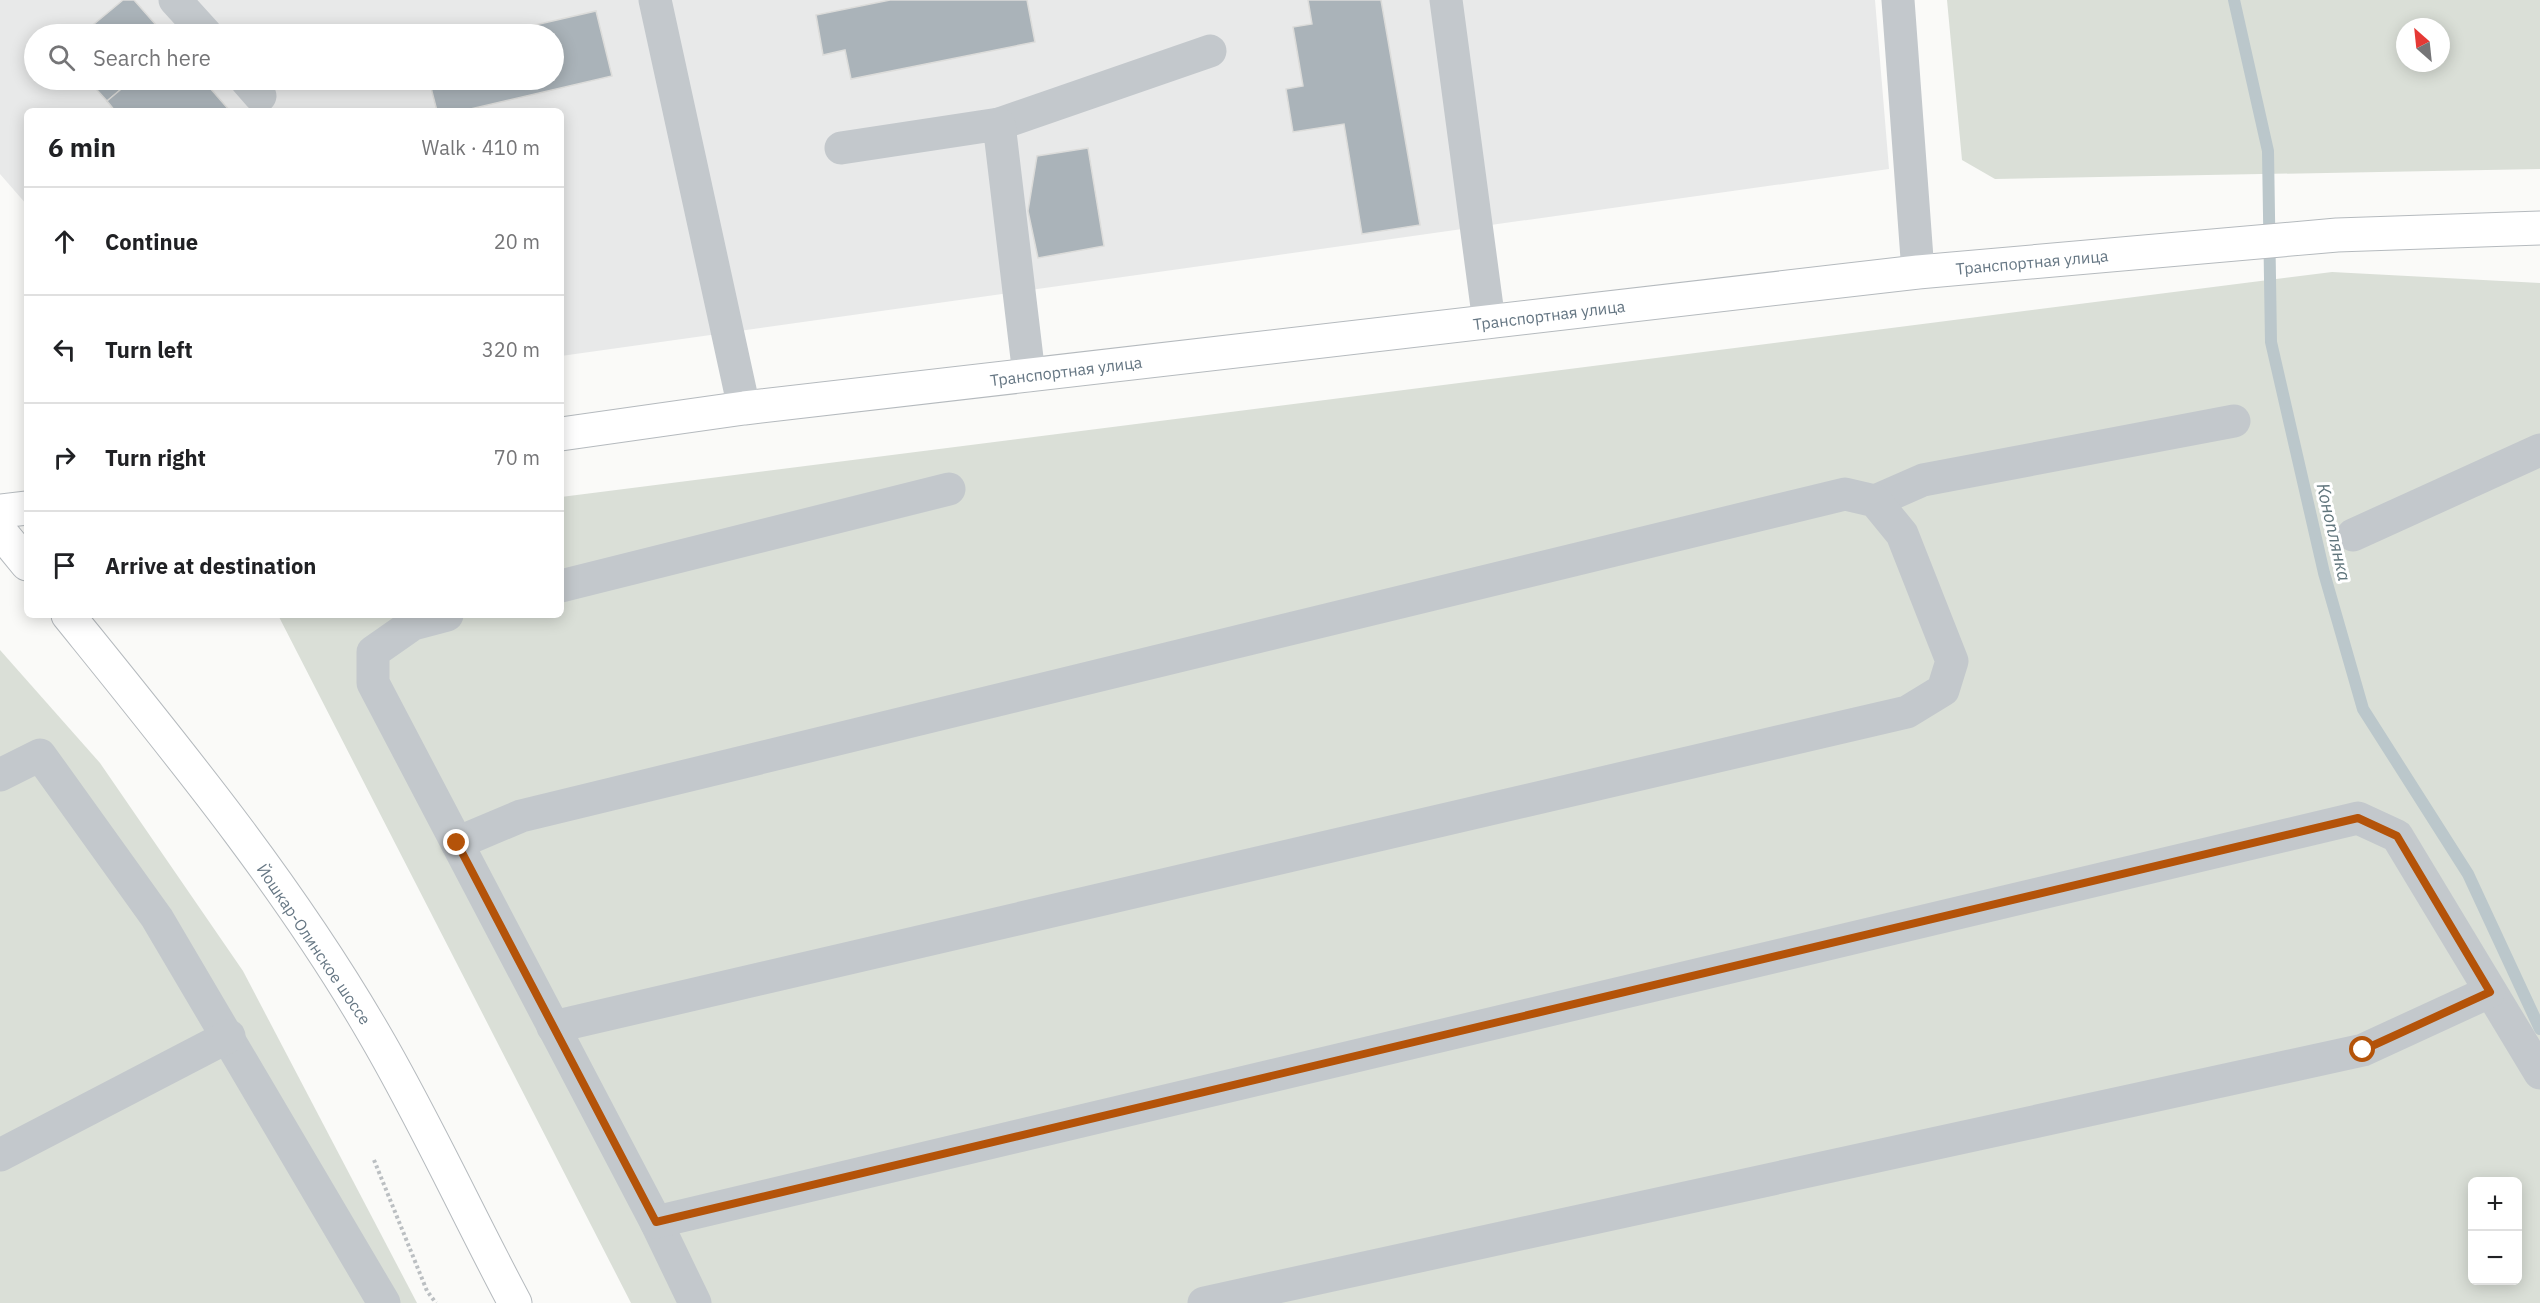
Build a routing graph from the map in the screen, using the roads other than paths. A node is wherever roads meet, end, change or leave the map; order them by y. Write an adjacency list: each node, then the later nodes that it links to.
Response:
1 (175, 0): 5 (lane)
2 (655, 0): 13 (lane)
3 (1446, 0): 11 (lane)
4 (1898, 0): 10 (lane)
5 (197, 24)
6 (1210, 51): 7 (lane)
7 (999, 124): 8 (lane); 12 (lane)
8 (841, 148)
9 (2540, 228): 10 (main road, Транспортная улица)
10 (1918, 272): 11 (main road, Транспортная улица)
11 (1489, 322): 12 (main road, Транспортная улица)
12 (1029, 375): 13 (main road, Транспортная улица)
13 (744, 408): 15 (main road, Транспортная улица)
14 (2234, 420): 18 (lane)
15 (564, 434)
16 (2540, 450): 22 (lane)
17 (949, 489): 24 (lane)
18 (1875, 501): 28 (lane); 30 (lane)
19 (24, 508): 20 (main road)
20 (0, 511)
21 (0, 531): 23 (main road)
22 (2353, 535)
23 (24, 560)
24 (564, 585)
25 (70, 618): 36 (main road, Йошкар-Олинское шоссе)
26 (436, 618): 28 (lane)
27 (0, 775): 31 (lane)
28 (457, 843): 30 (lane)
29 (2490, 992): 32 (lane); 34 (lane); 38 (lane)
30 (553, 1027): 34 (lane)
31 (229, 1036): 33 (lane); 35 (lane)
32 (2540, 1073)
33 (0, 1155)
34 (656, 1222): 37 (lane)
35 (384, 1303)
36 (515, 1303)
37 (695, 1303)
38 (1204, 1303)

